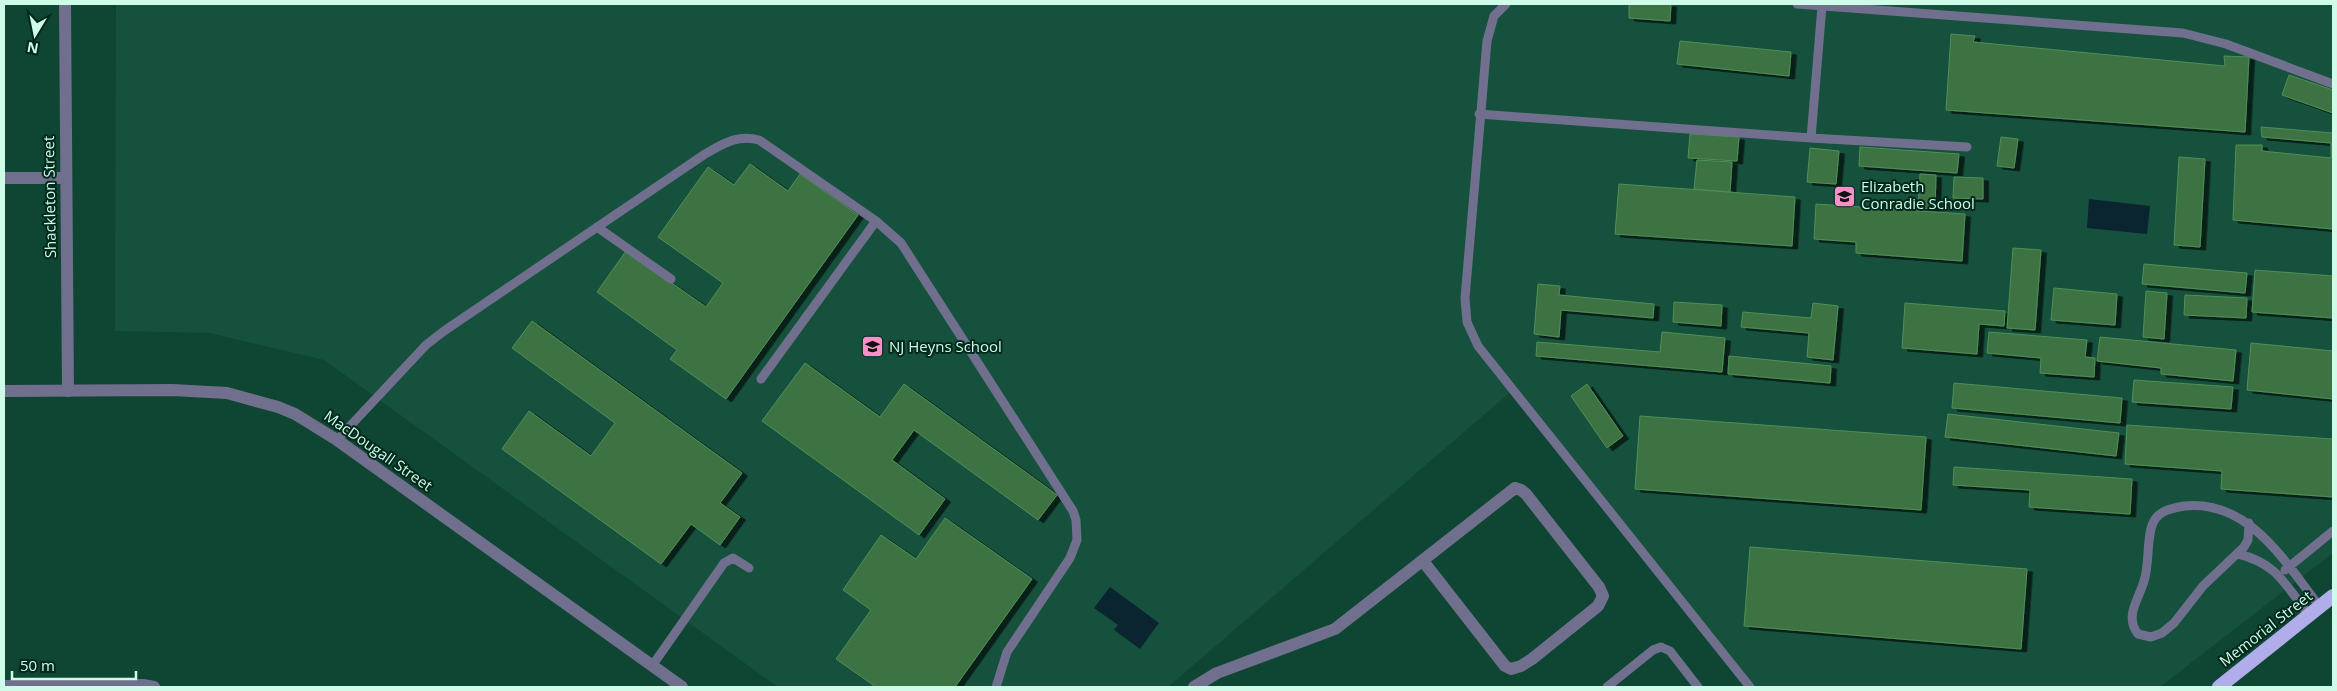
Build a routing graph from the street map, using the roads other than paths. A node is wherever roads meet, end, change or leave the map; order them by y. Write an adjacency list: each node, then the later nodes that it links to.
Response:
1 (65, 4): 10 (street, Shackleton Street)
2 (1506, 4): 6 (lane)
3 (1797, 4): 4 (lane)
4 (1822, 6): 5 (lane); 7 (lane)
5 (2333, 84)
6 (1480, 114): 7 (lane); 35 (lane)
7 (1811, 138): 8 (lane)
8 (1967, 147)
9 (4, 178): 10 (street)
10 (65, 178): 16 (street, Shackleton Street)
11 (876, 221): 12 (lane); 14 (lane); 31 (lane)
12 (597, 228): 13 (lane); 17 (lane)
13 (671, 279)
14 (761, 379)
15 (4, 391): 16 (street, MacDougall Street)
16 (68, 391): 17 (street, MacDougall Street)
17 (337, 440): 27 (street, MacDougall Street)
18 (2249, 523): 20 (lane); 20 (lane); 22 (lane)
19 (2333, 530): 22 (lane)
20 (2238, 554): 24 (lane)
21 (1423, 561): 21 (street); 32 (street)
22 (2288, 567): 24 (lane); 26 (lane)
23 (749, 568): 27 (lane)
24 (2278, 575): 26 (lane)
25 (2333, 596): 26 (highway, Memorial Street)
26 (2315, 611): 36 (highway, Memorial Street)
27 (652, 666): 30 (street, MacDougall Street)
28 (4, 686): 29 (street)
29 (146, 686)
30 (682, 687)
31 (996, 687)
32 (1194, 687)
33 (1607, 687): 34 (lane)
34 (1698, 687)
35 (1750, 687)
36 (2219, 687)

